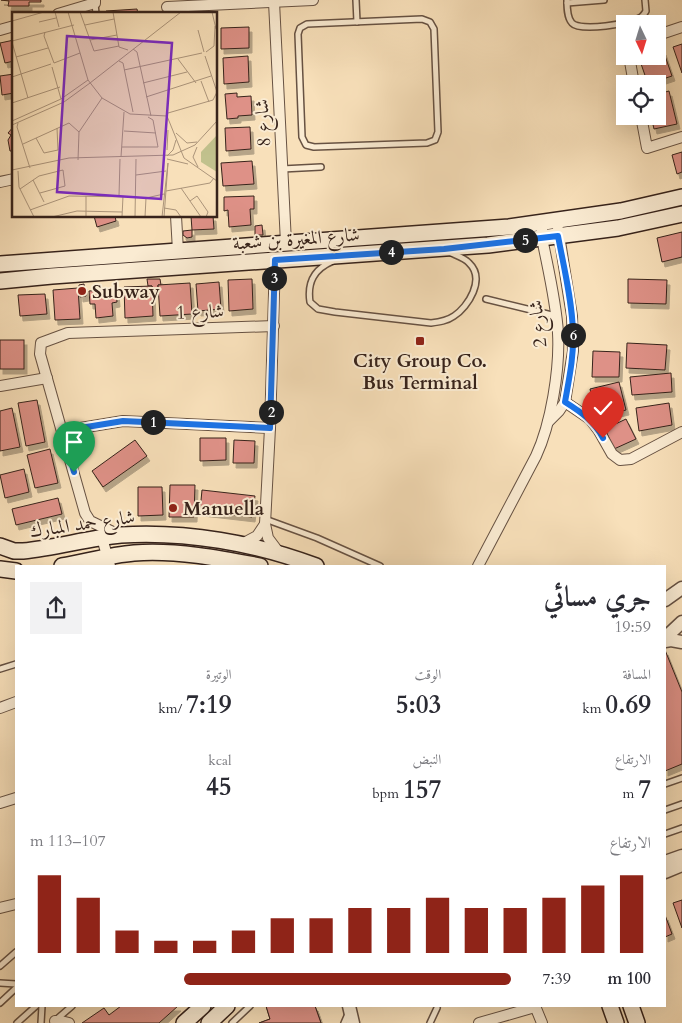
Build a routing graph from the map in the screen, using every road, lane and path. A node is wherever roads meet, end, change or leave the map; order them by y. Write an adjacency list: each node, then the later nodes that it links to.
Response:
1 (313, 0): 7 (street)
2 (356, 0): 11 (lane)
3 (604, 0): 5 (lane)
4 (645, 0): 5 (lane)
5 (567, 1)
6 (247, 2): 7 (street); 9 (street)
7 (274, 2): 17 (street, شارع 8)
8 (95, 6): 10 (street)
9 (167, 7)
10 (67, 12)
11 (357, 22): 11 (lane)
12 (682, 27): 13 (street)
13 (666, 32)
14 (642, 125): 15 (street)
15 (682, 137)
16 (321, 167): 17 (lane)
17 (282, 169): 25 (street, شارع 8)
18 (682, 197): 21 (main road, شارع المغيرة بن شعبة)
19 (682, 214): 23 (main road, شارع المغيرة بن شعبة)
20 (176, 218): 27 (street)
21 (557, 221): 22 (main road, شارع المغيرة بن شعبة); 23 (street, شارع 2)
22 (542, 223): 24 (street, شارع 2); 25 (main road, شارع المغيرة بن شعبة)
23 (558, 236): 24 (main road, شارع المغيرة بن شعبة); 37 (street, شارع 2)
24 (542, 238): 26 (main road, شارع المغيرة بن شعبة); 33 (street, شارع 2)
25 (286, 243): 27 (main road, شارع المغيرة بن شعبة)
26 (444, 249): 28 (main road, شارع المغيرة بن شعبة); 28 (lane)
27 (178, 251): 30 (main road, شارع المغيرة بن شعبة)
28 (355, 254): 29 (main road, شارع المغيرة بن شعبة)
29 (275, 260): 31 (main road, شارع المغيرة بن شعبة); 34 (street)
30 (0, 264)
31 (0, 281)
32 (486, 299): 33 (lane)
33 (556, 316): 38 (street, شارع 2)
34 (274, 326): 35 (street, شارع 1); 39 (street)
35 (47, 378): 36 (street); 40 (street, شارع 1)
36 (0, 386)
37 (565, 402): 38 (street, شارع 2); 41 (street)
38 (548, 422): 54 (street, شارع 2)
39 (270, 428): 40 (street); 42 (street)
40 (62, 431): 43 (street, شارع 1)
41 (682, 432)
42 (265, 521): 45 (street); 47 (street); 53 (lane)
43 (120, 535): 44 (main road, شارع حمد المبارك); 45 (main road, شارع حمد المبارك)
44 (102, 538): 46 (main road, شارع حمد المبارك); 48 (street)
45 (241, 544): 47 (main road, شارع حمد المبارك)
46 (0, 546)
47 (281, 555): 52 (main road, شارع حمد المبارك)
48 (109, 562): 49 (main road, شارع حمد المبارك); 50 (main road, شارع حمد المبارك)
49 (223, 562): 51 (main road, شارع حمد المبارك)
50 (74, 565)
51 (251, 565)
52 (313, 565)
53 (378, 565)
54 (479, 565)
55 (0, 568): 56 (main road)
56 (15, 571)
57 (682, 588): 58 (street)
58 (666, 599)
59 (682, 622): 60 (street)
60 (666, 639)
61 (666, 640): 62 (street)
62 (682, 642)
63 (15, 664): 64 (lane)
64 (0, 669)
65 (15, 702): 66 (street)
66 (0, 708)
67 (682, 778): 68 (lane)
68 (666, 784)
69 (15, 798): 70 (street)
70 (0, 803)
71 (682, 804): 72 (lane)
72 (666, 810)
73 (682, 828): 74 (lane)
74 (666, 834)
75 (682, 856): 76 (street)
76 (666, 862)
77 (682, 865): 78 (street)
78 (666, 872)
79 (15, 904): 80 (street)
80 (0, 908)
81 (15, 953): 82 (lane)
82 (0, 966)
83 (0, 983): 84 (lane)
84 (15, 986)
85 (15, 987): 86 (lane)
86 (0, 1003)
87 (35, 1007): 99 (lane)
88 (42, 1007): 100 (lane)
89 (71, 1007): 98 (lane)
90 (202, 1007): 102 (main road)
91 (226, 1007): 103 (main road)
92 (249, 1007): 104 (lane)
93 (535, 1007): 107 (street); 108 (street)
94 (610, 1007): 109 (main road)
95 (436, 1008): 106 (lane)
96 (352, 1012): 105 (lane)
97 (633, 1013): 110 (main road)
98 (54, 1022): 101 (street)
99 (17, 1023)
100 (41, 1023)
101 (69, 1023)
102 (184, 1023)
103 (208, 1023)
104 (232, 1023)
105 (344, 1023)
106 (430, 1023)
107 (479, 1023)
108 (542, 1023)
109 (616, 1023)
110 (644, 1023)

